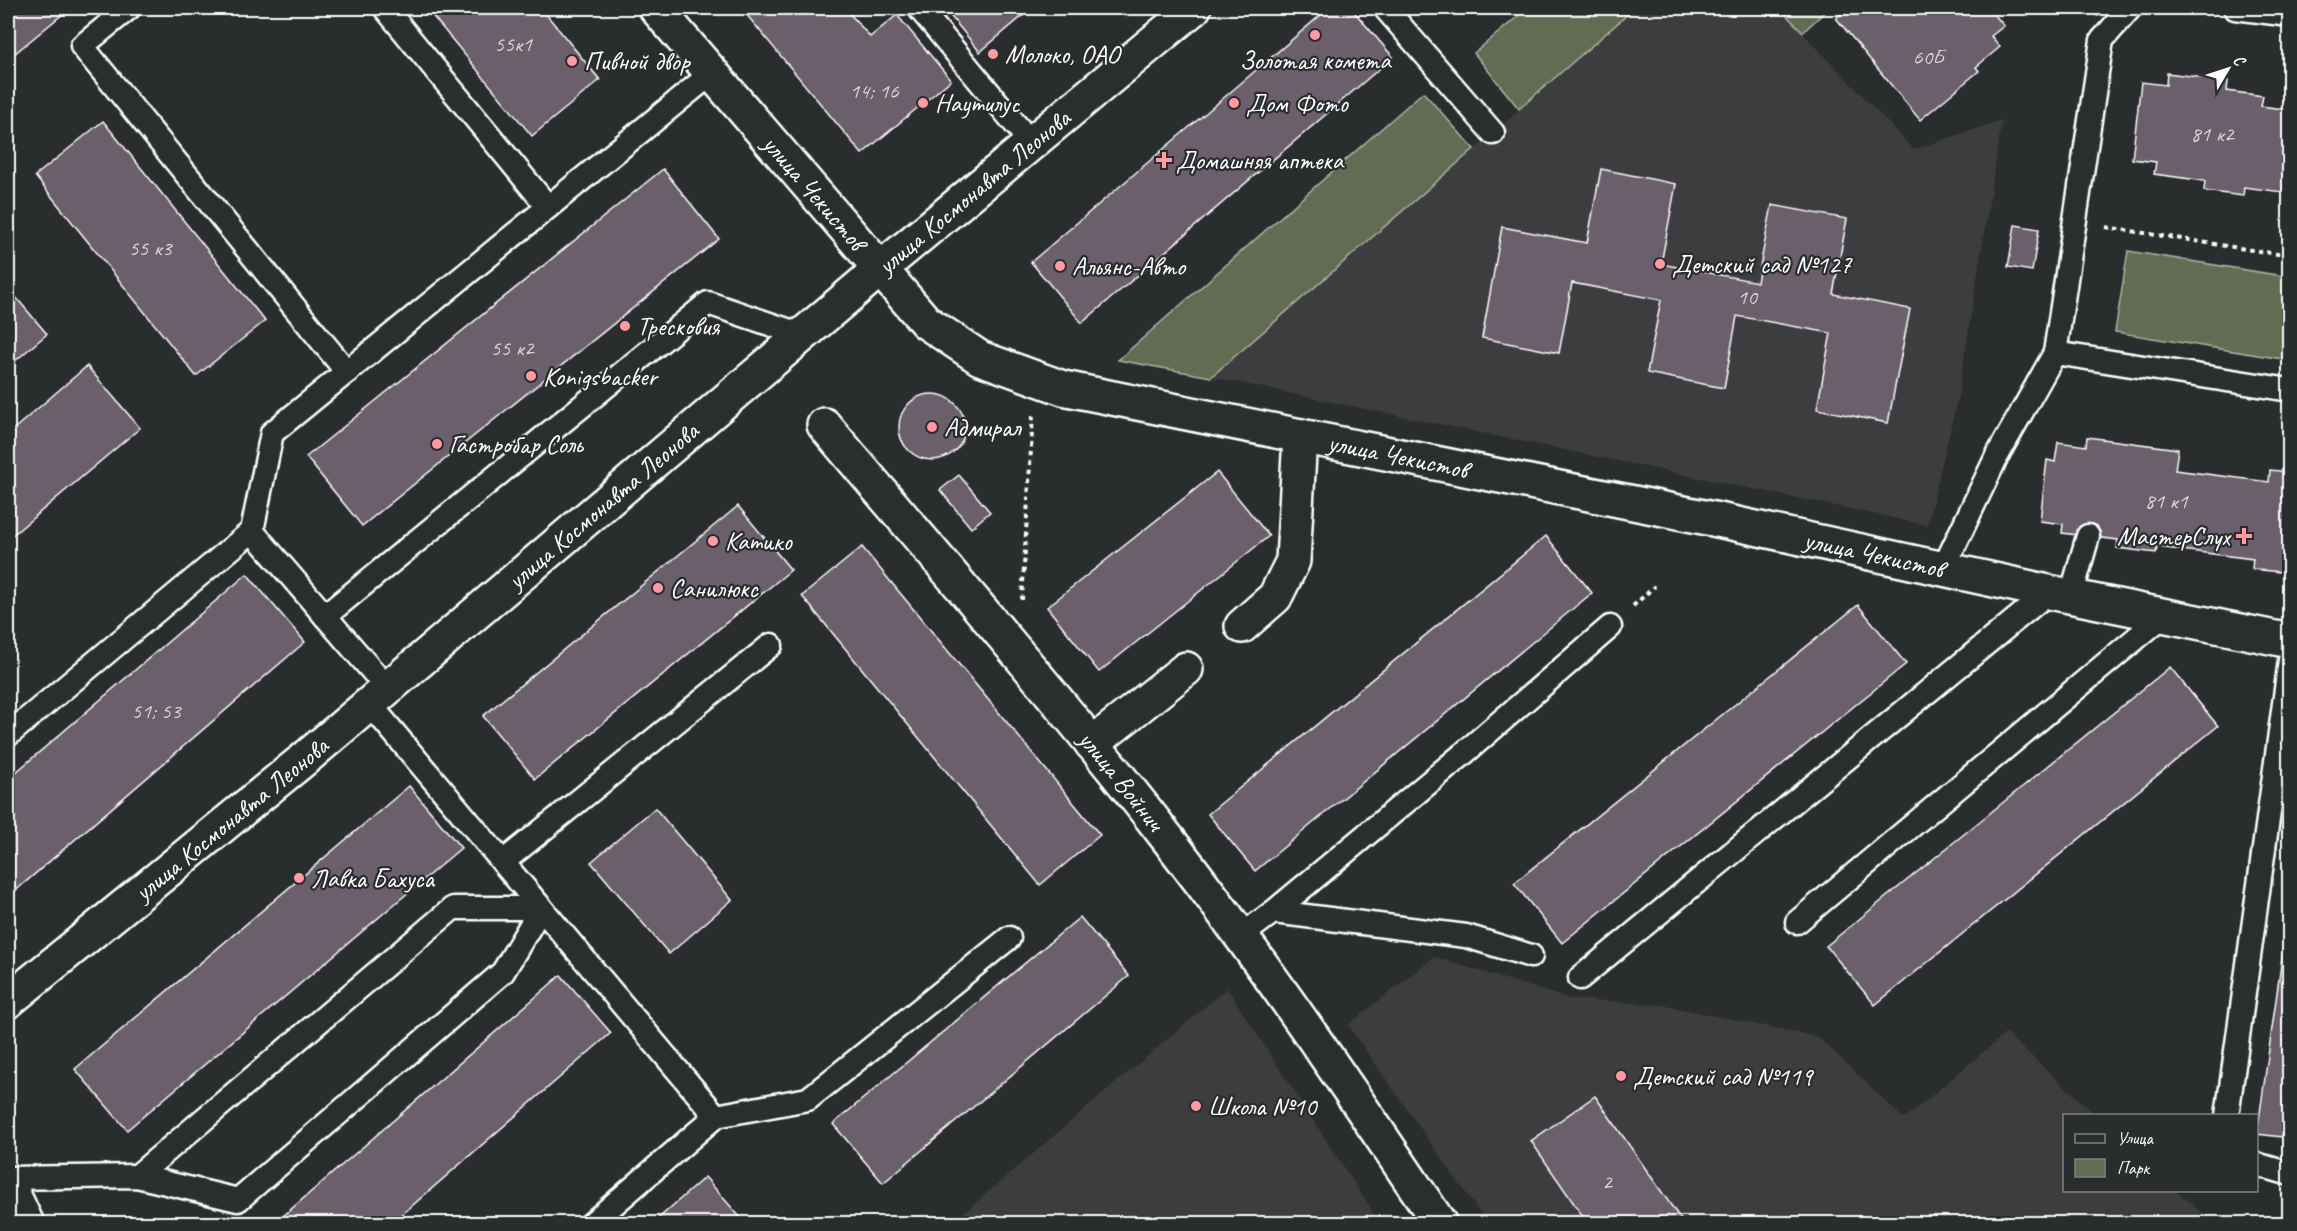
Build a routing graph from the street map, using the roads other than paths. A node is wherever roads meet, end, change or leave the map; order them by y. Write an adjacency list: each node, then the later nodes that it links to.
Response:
1 (129, 8): 17 (lane)
2 (385, 8): 13 (lane)
3 (656, 8): 10 (street, улица Чекистов)
4 (919, 8): 12 (lane)
5 (1194, 8): 12 (street, улица Космонавта Леонова)
6 (1385, 8): 11 (lane)
7 (2130, 8): 16 (lane)
8 (2235, 8): 9 (lane)
9 (2289, 15)
10 (712, 73): 13 (lane); 14 (street, улица Чекистов)
11 (1493, 133)
12 (1031, 143): 14 (street, улица Космонавта Леонова)
13 (548, 207): 17 (lane)
14 (879, 270): 15 (street, улица Космонавта Леонова); 20 (street, улица Чекистов)
15 (802, 336): 26 (lane); 33 (street, улица Космонавта Леонова)
16 (2055, 353): 18 (lane); 23 (lane)
17 (346, 372): 21 (lane)
18 (2289, 390)
19 (824, 425): 35 (street, улица Войнич)
20 (1300, 436): 23 (street, улица Чекистов); 27 (street)
21 (252, 531): 26 (lane); 34 (lane)
22 (2088, 536): 24 (lane)
23 (1943, 569): 24 (street, улица Чекистов)
24 (2060, 594): 25 (street, улица Чекистов); 43 (lane)
25 (2164, 615): 29 (street, улица Чекистов); 39 (lane)
26 (325, 616): 33 (lane)
27 (1242, 626)
28 (1610, 627): 38 (lane)
29 (2289, 641)
30 (771, 645): 36 (lane)
31 (2289, 660): 45 (lane)
32 (1186, 669): 35 (street)
33 (378, 696): 36 (lane); 44 (street, улица Космонавта Леонова)
34 (8, 735)
35 (1092, 744): 40 (street, улица Войнич)
36 (503, 862): 37 (lane)
37 (541, 908): 46 (lane); 49 (lane); 49 (lane)
38 (1274, 912): 40 (lane); 42 (lane)
39 (1797, 922)
40 (1240, 936): 54 (street, улица Войнич)
41 (1008, 938): 46 (lane)
42 (1531, 956)
43 (1580, 978)
44 (8, 1001)
45 (2227, 1114)
46 (716, 1116): 53 (lane)
47 (2258, 1165): 48 (lane)
48 (2289, 1174)
49 (137, 1176): 50 (lane)
50 (8, 1178)
51 (8, 1183): 52 (street)
52 (27, 1224)
53 (591, 1224)
54 (1440, 1224)

